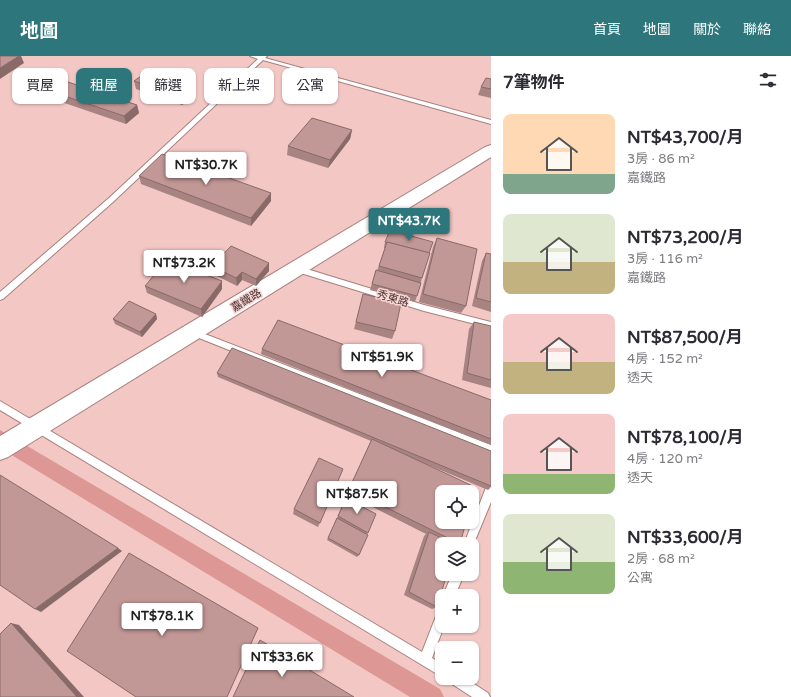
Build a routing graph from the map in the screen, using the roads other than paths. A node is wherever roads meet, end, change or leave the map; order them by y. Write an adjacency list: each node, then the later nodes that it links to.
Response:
1 (253, 56): 2 (lane)
2 (262, 57): 3 (lane); 6 (lane)
3 (491, 122)
4 (491, 150): 5 (street, 嘉鐵路)
5 (297, 269): 7 (lane, 秀東路); 8 (street, 嘉鐵路)
6 (0, 297)
7 (491, 325)
8 (192, 332): 10 (street, 嘉鐵路); 12 (lane)
9 (0, 405): 10 (lane)
10 (30, 430): 11 (street, 嘉鐵路); 16 (lane)
11 (0, 449)
12 (491, 450)
13 (491, 489): 14 (lane)
14 (472, 537)
15 (435, 633): 16 (lane)
16 (425, 660): 17 (lane)
17 (435, 666)
18 (464, 685): 19 (lane)
19 (484, 697)

